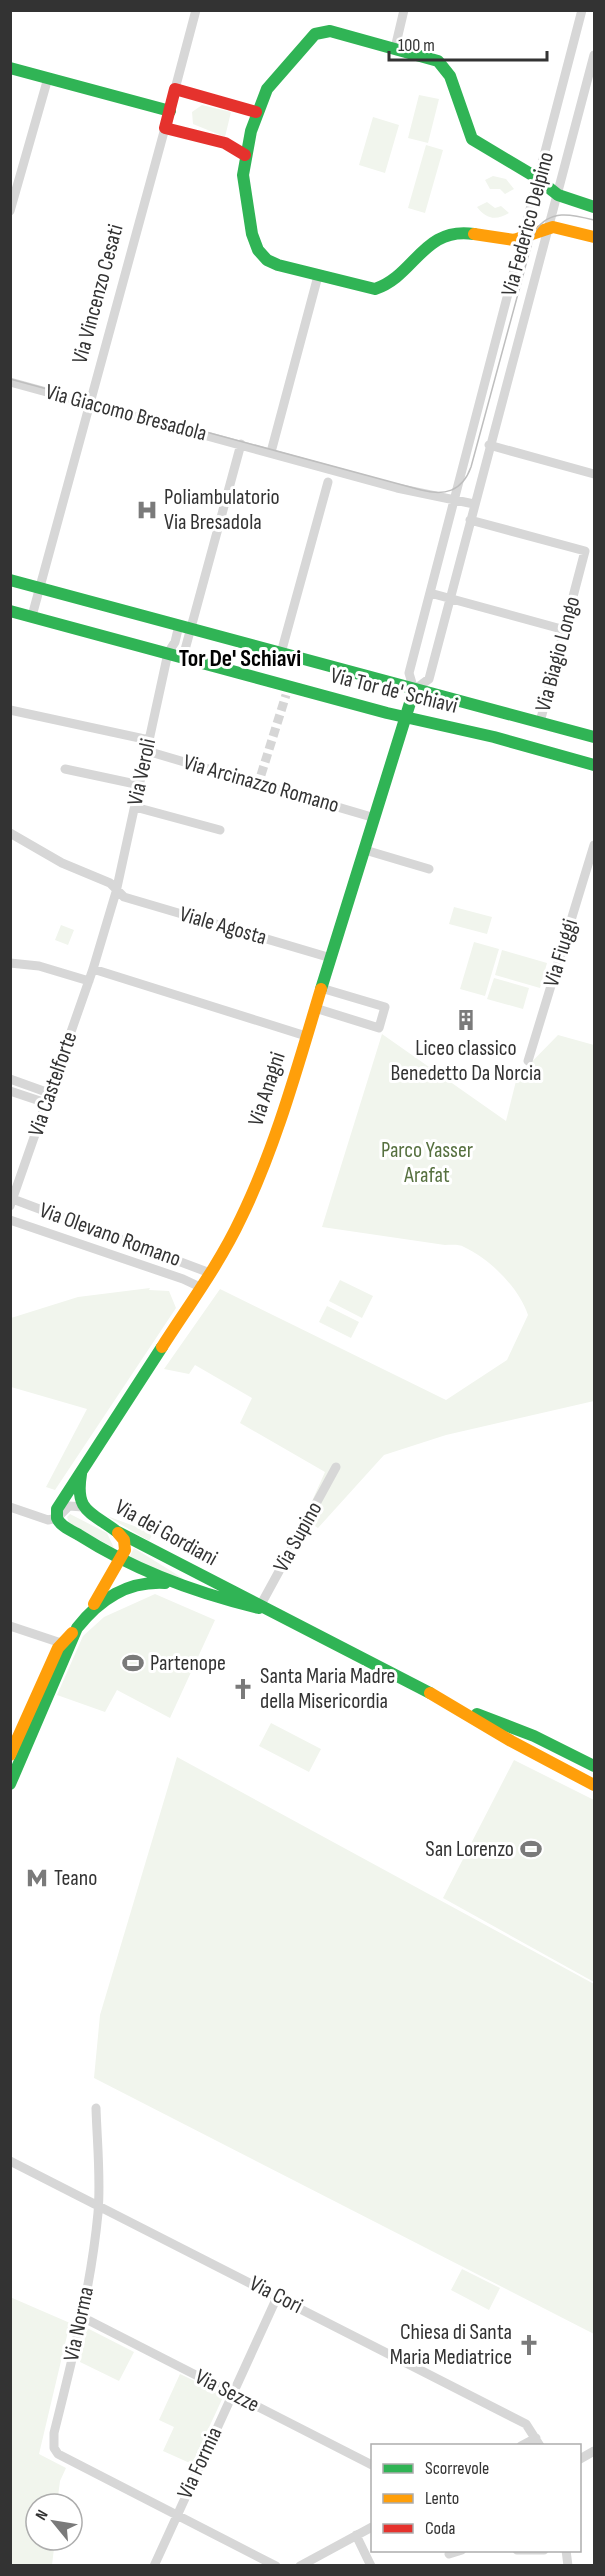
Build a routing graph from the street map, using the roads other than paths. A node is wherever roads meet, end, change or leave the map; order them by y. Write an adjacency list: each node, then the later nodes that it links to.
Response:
1 (195, 10): 8 (street, Via Vincenzo Cesati)
2 (404, 10): 4 (street)
3 (582, 10): 13 (street, Via Federico Delpino)
4 (394, 48): 10 (street); 13 (street)
5 (594, 55): 14 (street, Via Federico Delpino)
6 (10, 68): 7 (street)
7 (48, 78): 9 (street); 16 (street)
8 (175, 89): 9 (street, Via Vincenzo Cesati); 10 (street)
9 (170, 111): 11 (street, Via Vincenzo Cesati)
10 (256, 112): 12 (street)
11 (165, 128): 12 (street); 22 (street, Via Vincenzo Cesati)
12 (245, 155): 20 (street)
13 (540, 179): 14 (street); 18 (street, Via Federico Delpino)
14 (558, 195): 15 (street); 17 (street, Via Federico Delpino)
15 (594, 207)
16 (10, 211)
17 (549, 227): 18 (street); 19 (street); 24 (street, Via Federico Delpino)
18 (524, 236): 20 (street); 28 (street, Via Federico Delpino)
19 (594, 237)
20 (318, 276): 25 (street)
21 (10, 382): 22 (street, Via Giacomo Bresadola)
22 (90, 404): 23 (street, Via Giacomo Bresadola); 32 (street, Via Vincenzo Cesati)
23 (241, 444): 25 (street, Via Giacomo Bresadola); 37 (street)
24 (489, 445): 26 (street); 29 (street, Via Federico Delpino)
25 (274, 453): 28 (street)
26 (594, 474)
27 (328, 482): 39 (street)
28 (454, 499): 29 (street); 33 (street, Via Federico Delpino)
29 (474, 504): 30 (street, Via Federico Delpino)
30 (470, 520): 34 (street); 38 (street, Via Biagio Longo)
31 (10, 580): 32 (street, Via Tor de' Schiavi)
32 (39, 588): 36 (street); 37 (street, Via Tor de' Schiavi)
33 (430, 593): 34 (street); 42 (street)
34 (450, 598): 38 (street); 42 (street)
35 (10, 611): 36 (street, Via Tor de' Schiavi)
36 (32, 616): 40 (street, Via Tor de' Schiavi)
37 (185, 627): 39 (street, Via Tor de' Schiavi); 40 (street); 41 (street)
38 (565, 630): 45 (street, Via Biagio Longo)
39 (281, 653): 42 (street, Via Tor de' Schiavi)
40 (168, 654): 41 (street, Via Tor de' Schiavi); 47 (street, Via Veroli)
41 (183, 657): 44 (street, Via Tor de' Schiavi)
42 (414, 690): 44 (street, Via Anagni); 45 (street, Via Tor de' Schiavi)
43 (10, 710): 47 (street)
44 (406, 717): 49 (street, Via Tor de' Schiavi); 53 (street, Via Anagni)
45 (540, 723): 46 (street, Via Tor de' Schiavi)
46 (594, 737)
47 (149, 740): 48 (street, Via Veroli)
48 (147, 751): 51 (street, Via Veroli); 53 (street, Via Arcinazzo Romano)
49 (594, 765)
50 (65, 770): 51 (street)
51 (140, 785): 52 (street, Via Veroli)
52 (135, 807): 54 (street); 59 (street, Via Veroli)
53 (375, 818): 57 (street, Via Anagni)
54 (220, 830)
55 (10, 833): 59 (street, Viale Agosta)
56 (594, 845): 67 (street, Via Fiuggi)
57 (365, 850): 58 (street); 60 (street, Via Anagni)
58 (429, 869)
59 (116, 891): 60 (street, Viale Agosta); 62 (street, Via Veroli)
60 (331, 958): 64 (street, Via Anagni)
61 (16, 963): 63 (street)
62 (93, 969): 63 (street, Via Castelforte); 66 (street)
63 (88, 981): 70 (street, Via Castelforte)
64 (321, 988): 65 (street, Via Anagni); 65 (street)
65 (315, 1008): 66 (street, Via Anagni)
66 (306, 1036): 74 (street, Via Anagni)
67 (528, 1061)
68 (10, 1079): 70 (street)
69 (10, 1091): 71 (street)
70 (50, 1093): 71 (street, Via Castelforte)
71 (46, 1103): 72 (street, Via Castelforte)
72 (11, 1201): 74 (street, Via Olevano Romano)
73 (10, 1220): 75 (street, Via Olevano Romano)
74 (210, 1273): 75 (street, Via Anagni)
75 (200, 1287): 76 (street, Via Anagni)
76 (84, 1465): 79 (street, Via Anagni); 80 (street, Via Anagni)
77 (336, 1467): 86 (street, Via Supino)
78 (10, 1507): 80 (street, Via dei Gordiani)
79 (83, 1507): 80 (street, Via dei Gordiani); 81 (street, Via dei Gordiani)
80 (57, 1518): 82 (street, Via dei Gordiani)
81 (116, 1531): 83 (street); 86 (street, Via dei Gordiani)
82 (97, 1544): 83 (street, Via dei Gordiani); 85 (street)
83 (122, 1557): 84 (street, Via dei Gordiani); 85 (street)
84 (178, 1584): 86 (street, Via dei Gordiani); 87 (street)
85 (104, 1588): 87 (street)
86 (259, 1608): 91 (street, Via dei Gordiani)
87 (90, 1610): 89 (street)
88 (10, 1626): 90 (street)
89 (77, 1628): 90 (street); 94 (street)
90 (61, 1643): 92 (street)
91 (456, 1707): 93 (street, Via dei Gordiani); 96 (street, Via dei Gordiani)
92 (10, 1755)
93 (594, 1766)
94 (13, 1769): 95 (street)
95 (10, 1784)
96 (594, 1785)
97 (96, 2108): 99 (street, Via Norma)
98 (10, 2161): 99 (street, Via Cori)
99 (98, 2204): 100 (street, Via Cori); 101 (street, Via Norma)
100 (278, 2295): 102 (street, Via Formia); 103 (street, Via Cori)
101 (82, 2317): 102 (street, Via Sezze); 105 (street, Via Norma)
102 (232, 2394): 104 (street, Via Sezze); 105 (street, Via Formia)
103 (538, 2441)
104 (371, 2464)
105 (176, 2515): 110 (street, Via Formia); 111 (street)
106 (371, 2527): 107 (street)
107 (356, 2535): 112 (street); 113 (street)
108 (456, 2552): 109 (street)
109 (449, 2554)
110 (154, 2565)
111 (276, 2565)
112 (300, 2565)
113 (371, 2565)

